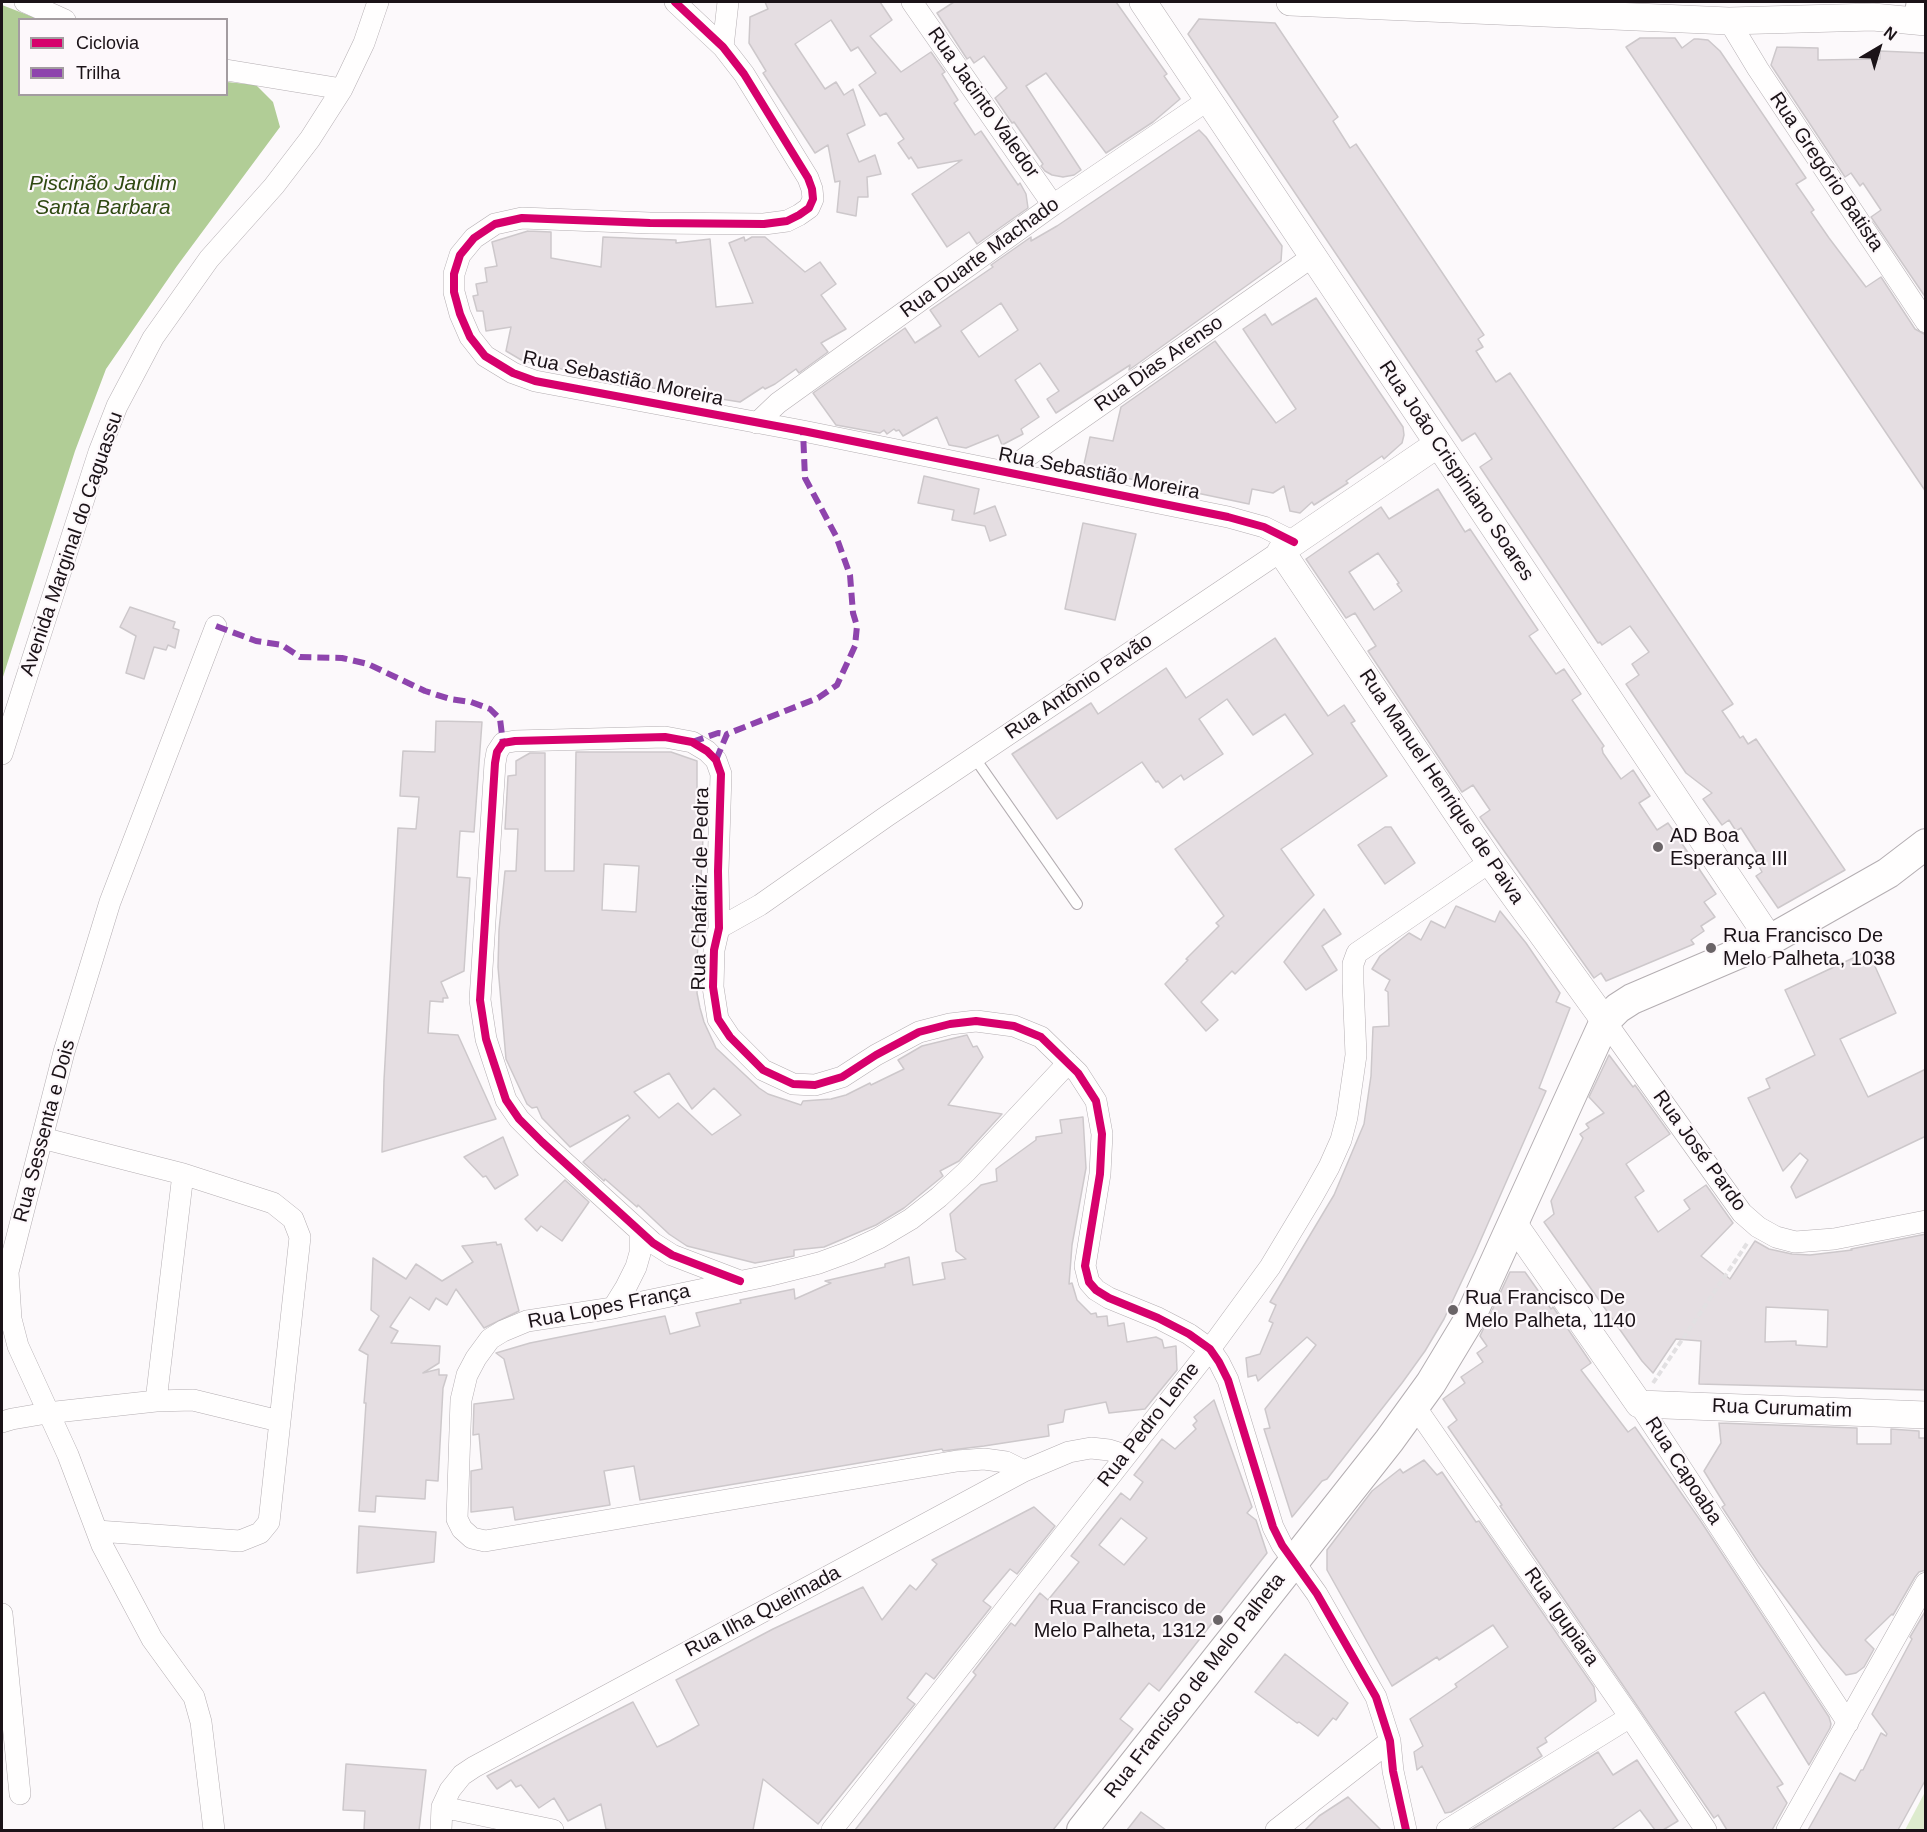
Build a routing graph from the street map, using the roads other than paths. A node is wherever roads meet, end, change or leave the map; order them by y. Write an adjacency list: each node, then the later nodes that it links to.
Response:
1 (378, 2): 14 (street, Avenida Marginal do Caguassu)
2 (675, 2): 12 (street, Rua Sebastião Moreira)
3 (728, 2): 12 (street)
4 (912, 2): 16 (street, Rua Jacinto Valedor)
5 (1143, 2): 15 (street, Rua João Crispiniano Soares)
6 (1290, 2): 8 (street)
7 (35, 5): 10 (street)
8 (1605, 8): 11 (street)
9 (1924, 13): 11 (street)
10 (61, 18)
11 (1729, 21): 18 (street, Rua Gregório Batista)
12 (723, 47): 19 (street, Rua Sebastião Moreira)
13 (228, 70): 14 (street)
14 (342, 89): 24 (street, Avenida Marginal do Caguassu)
15 (1208, 100): 16 (street, Rua Duarte Machado); 17 (street, Rua João Crispiniano Soares)
16 (1053, 206): 19 (street, Rua Duarte Machado)
17 (1312, 257): 20 (street, Rua João Crispiniano Soares); 21 (street, Rua Dias Arenso)
18 (1926, 322)
19 (757, 423): 21 (street, Rua Sebastião Moreira)
20 (1438, 444): 22 (street, Rua Antônio Pavão); 30 (street, Rua João Crispiniano Soares)
21 (1005, 472): 22 (street, Rua Sebastião Moreira)
22 (1288, 546): 25 (street, Rua Antônio Pavão); 27 (street, Rua Manuel Henrique de Paiva)
23 (216, 626): 33 (street, Rua Sessenta e Dois)
24 (2, 754)
25 (974, 758): 28 (lane); 29 (street, Rua Antônio Pavão)
26 (1926, 844): 30 (main road, Rua Francisco de Melo Palheta)
27 (1490, 862): 31 (street, Rua Manuel Henrique de Paiva); 41 (street, Rua Pedro Leme)
28 (1077, 904)
29 (719, 928): 32 (street, Rua Chafariz de Pedra); 37 (street, Rua Chafariz de Pedra)
30 (1770, 940): 31 (main road, Rua Francisco de Melo Palheta)
31 (1605, 1021): 35 (street, Rua José Pardo); 36 (main road, Rua Francisco de Melo Palheta)
32 (1068, 1063): 39 (street, Rua Lopes França); 41 (street, Rua Chafariz de Pedra)
33 (42, 1138): 34 (street); 38 (street, Rua Sessenta e Dois)
34 (183, 1174): 42 (street); 47 (street)
35 (1926, 1221)
36 (1514, 1223): 43 (street, Rua Capoaba); 44 (main road, Rua Francisco de Melo Palheta)
37 (640, 1232): 39 (street, Rua Chafariz de Pedra); 40 (street)
38 (5, 1270): 45 (street, Rua Sessenta e Dois)
39 (740, 1281): 40 (street, Rua Lopes França)
40 (613, 1308): 50 (street, Rua Lopes França)
41 (1210, 1349): 49 (street, Rua Pedro Leme); 52 (street)
42 (156, 1401): 45 (street); 47 (street)
43 (1639, 1404): 46 (street, Rua Curumatim); 56 (street, Rua Capoaba)
44 (1414, 1405): 52 (main road, Rua Francisco de Melo Palheta); 55 (street, Rua Igupiara)
45 (47, 1413): 48 (street); 51 (street, Rua Sessenta e Dois)
46 (1926, 1415)
47 (279, 1421): 51 (street)
48 (2, 1422)
49 (1125, 1455): 50 (street, Rua Ilha Queimada); 63 (street, Rua Pedro Leme)
50 (1024, 1471): 59 (street, Rua Ilha Queimada)
51 (97, 1531): 60 (street, Rua Sessenta e Dois)
52 (1294, 1560): 57 (street); 64 (main road, Rua Francisco de Melo Palheta)
53 (1926, 1583): 56 (street)
54 (2, 1614): 58 (street)
55 (1630, 1717): 67 (street); 68 (street, Rua Igupiara)
56 (1848, 1723): 69 (street)
57 (1390, 1741): 65 (street); 66 (street)
58 (20, 1794)
59 (442, 1807): 61 (street, Rua Ilha Queimada); 62 (street)
60 (214, 1830)
61 (441, 1830)
62 (553, 1830)
63 (832, 1830)
64 (1082, 1830)
65 (1276, 1830)
66 (1406, 1830)
67 (1447, 1830)
68 (1706, 1830)
69 (1787, 1830)

